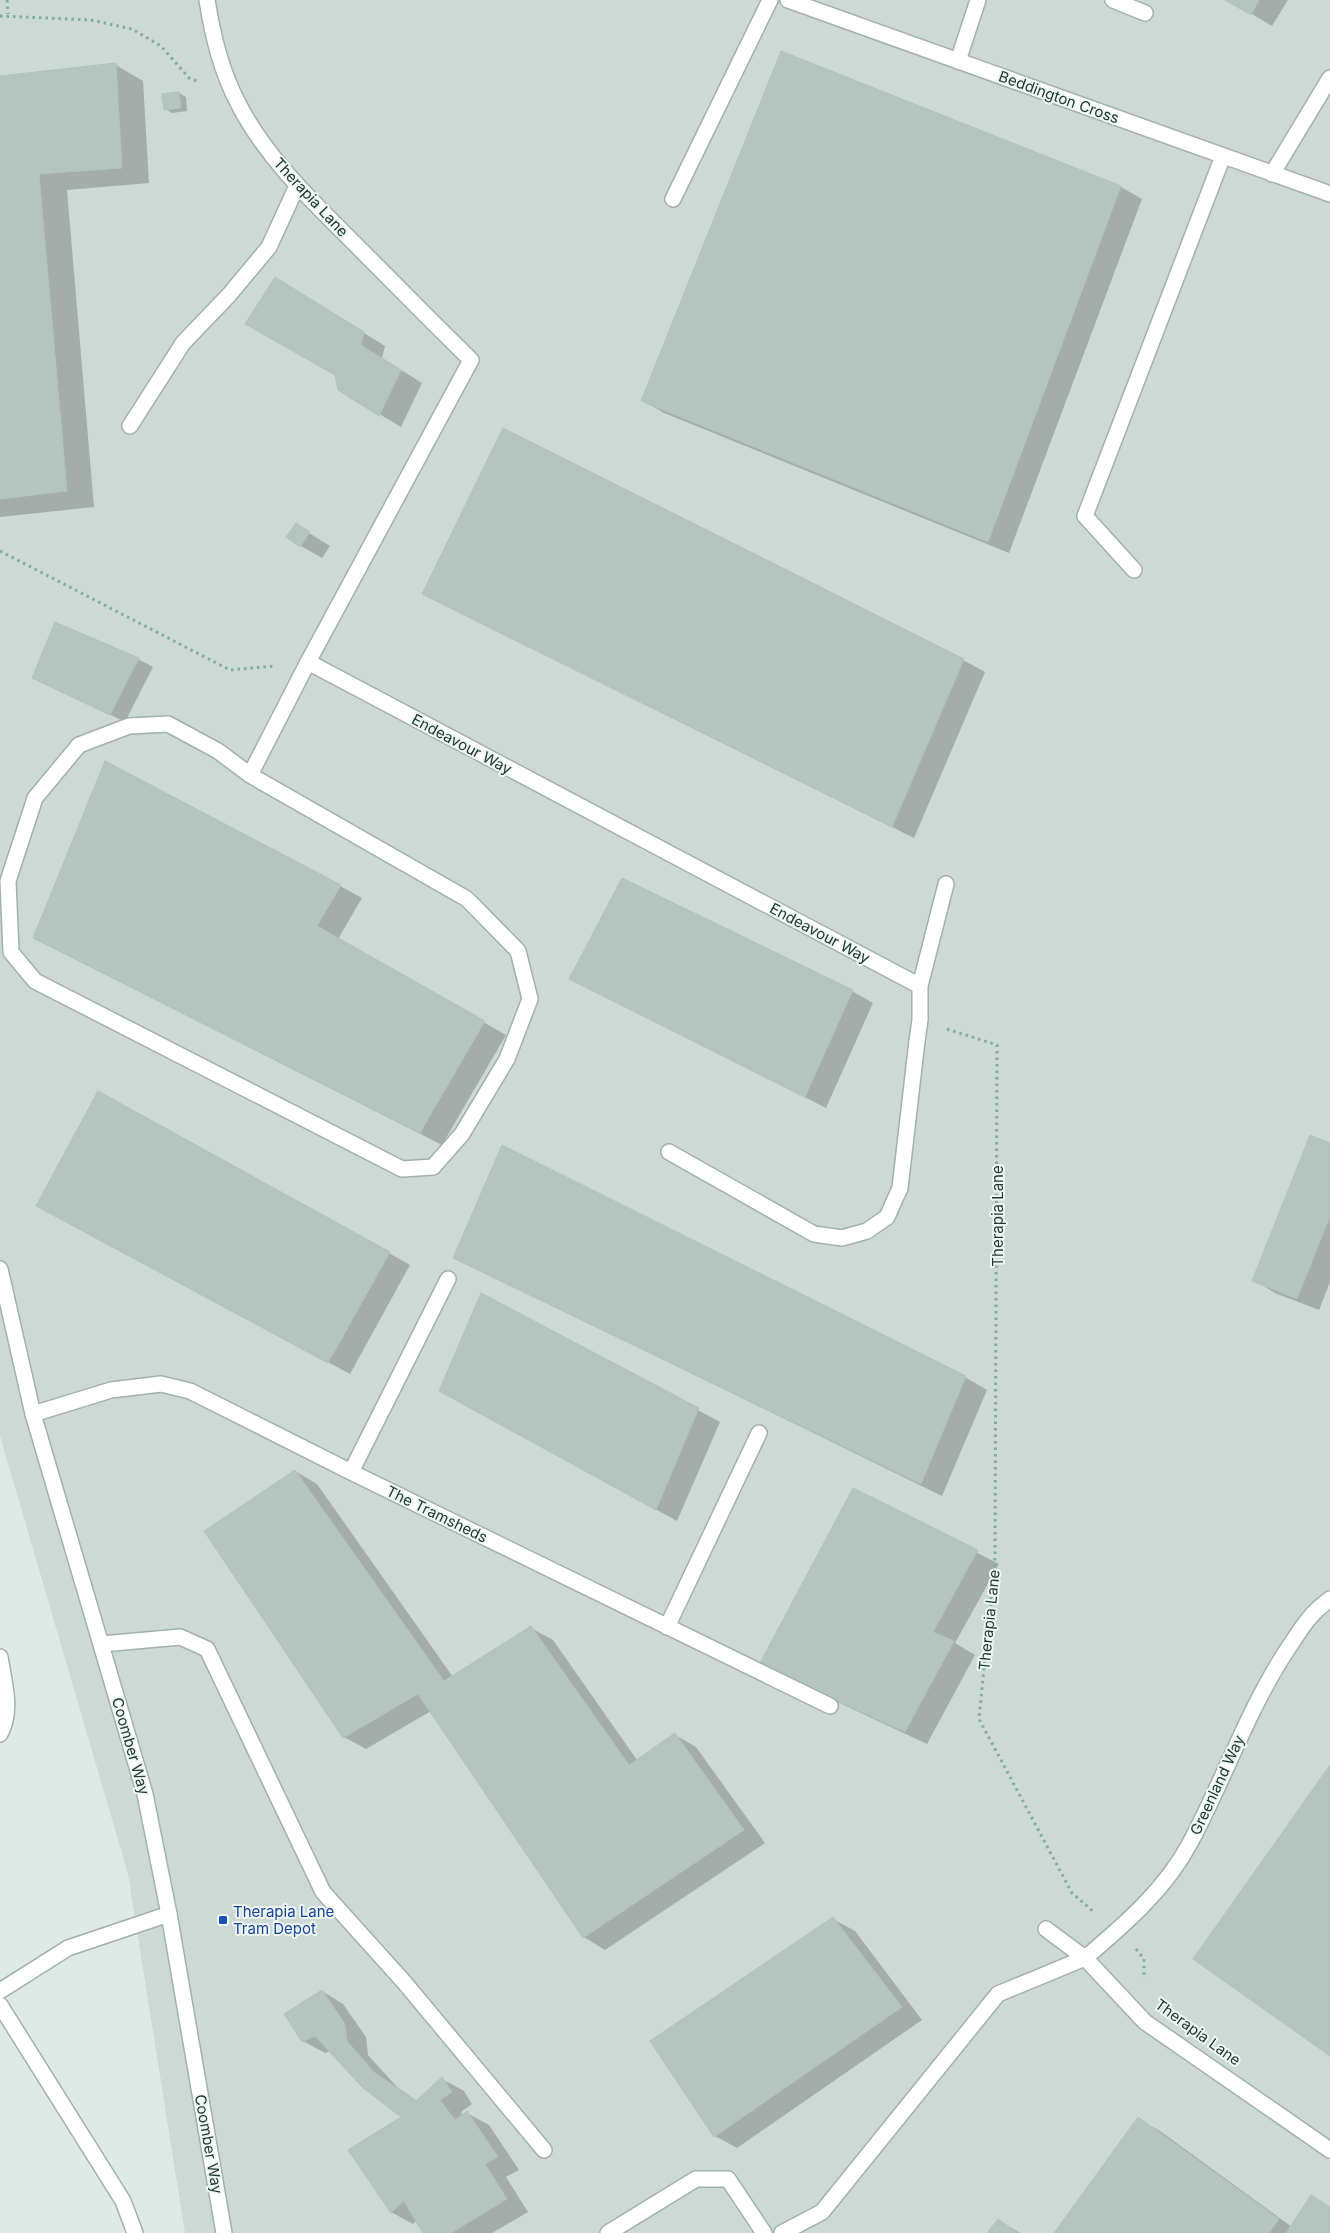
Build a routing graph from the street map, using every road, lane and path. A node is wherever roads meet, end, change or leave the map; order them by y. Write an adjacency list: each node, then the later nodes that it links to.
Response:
1 (7, 0): 8 (path)
2 (207, 0): 11 (street, Therapia Lane)
3 (770, 0): 17 (street)
4 (788, 0): 10 (street, Beddington Cross)
5 (978, 0): 10 (street)
6 (1113, 0): 7 (street)
7 (1145, 13)
8 (8, 14): 9 (path); 11 (path)
9 (0, 16)
10 (958, 61): 13 (street, Beddington Cross)
11 (222, 67): 15 (street, Therapia Lane)
12 (1330, 78): 14 (street)
13 (1223, 156): 14 (street, Beddington Cross); 20 (street)
14 (1272, 174): 16 (street, Beddington Cross)
15 (297, 186): 18 (street); 21 (street, Therapia Lane)
16 (1330, 194)
17 (673, 199)
18 (130, 426)
19 (0, 551): 21 (path)
20 (1134, 570)
21 (308, 662): 22 (street); 24 (street, Endeavour Way)
22 (250, 774): 22 (street)
23 (946, 884): 24 (street)
24 (920, 986): 25 (street)
25 (920, 1020): 26 (street); 40 (path, Therapia Lane)
26 (669, 1152)
27 (0, 1269): 29 (street, Coomber Way)
28 (448, 1279): 31 (street)
29 (33, 1414): 31 (street, The Tramsheds); 34 (street, Coomber Way)
30 (759, 1433): 33 (street)
31 (351, 1472): 33 (street, The Tramsheds)
32 (1330, 1599): 40 (street, Greenland Way)
33 (667, 1627): 36 (street, The Tramsheds)
34 (102, 1644): 38 (street, Coomber Way); 45 (street)
35 (0, 1657): 37 (street)
36 (830, 1706)
37 (0, 1734)
38 (169, 1914): 43 (street); 48 (street, Coomber Way)
39 (1046, 1929): 41 (street, Therapia Lane)
40 (1116, 1932): 41 (street, Greenland Way); 42 (path, Therapia Lane)
41 (1086, 1958): 46 (street, Therapia Lane); 51 (street, Greenland Way)
42 (1144, 1983)
43 (0, 1991)
44 (0, 2005): 47 (street)
45 (544, 2150)
46 (1330, 2150)
47 (135, 2233)
48 (224, 2233)
49 (608, 2233): 50 (street)
50 (764, 2233)
51 (782, 2233)

